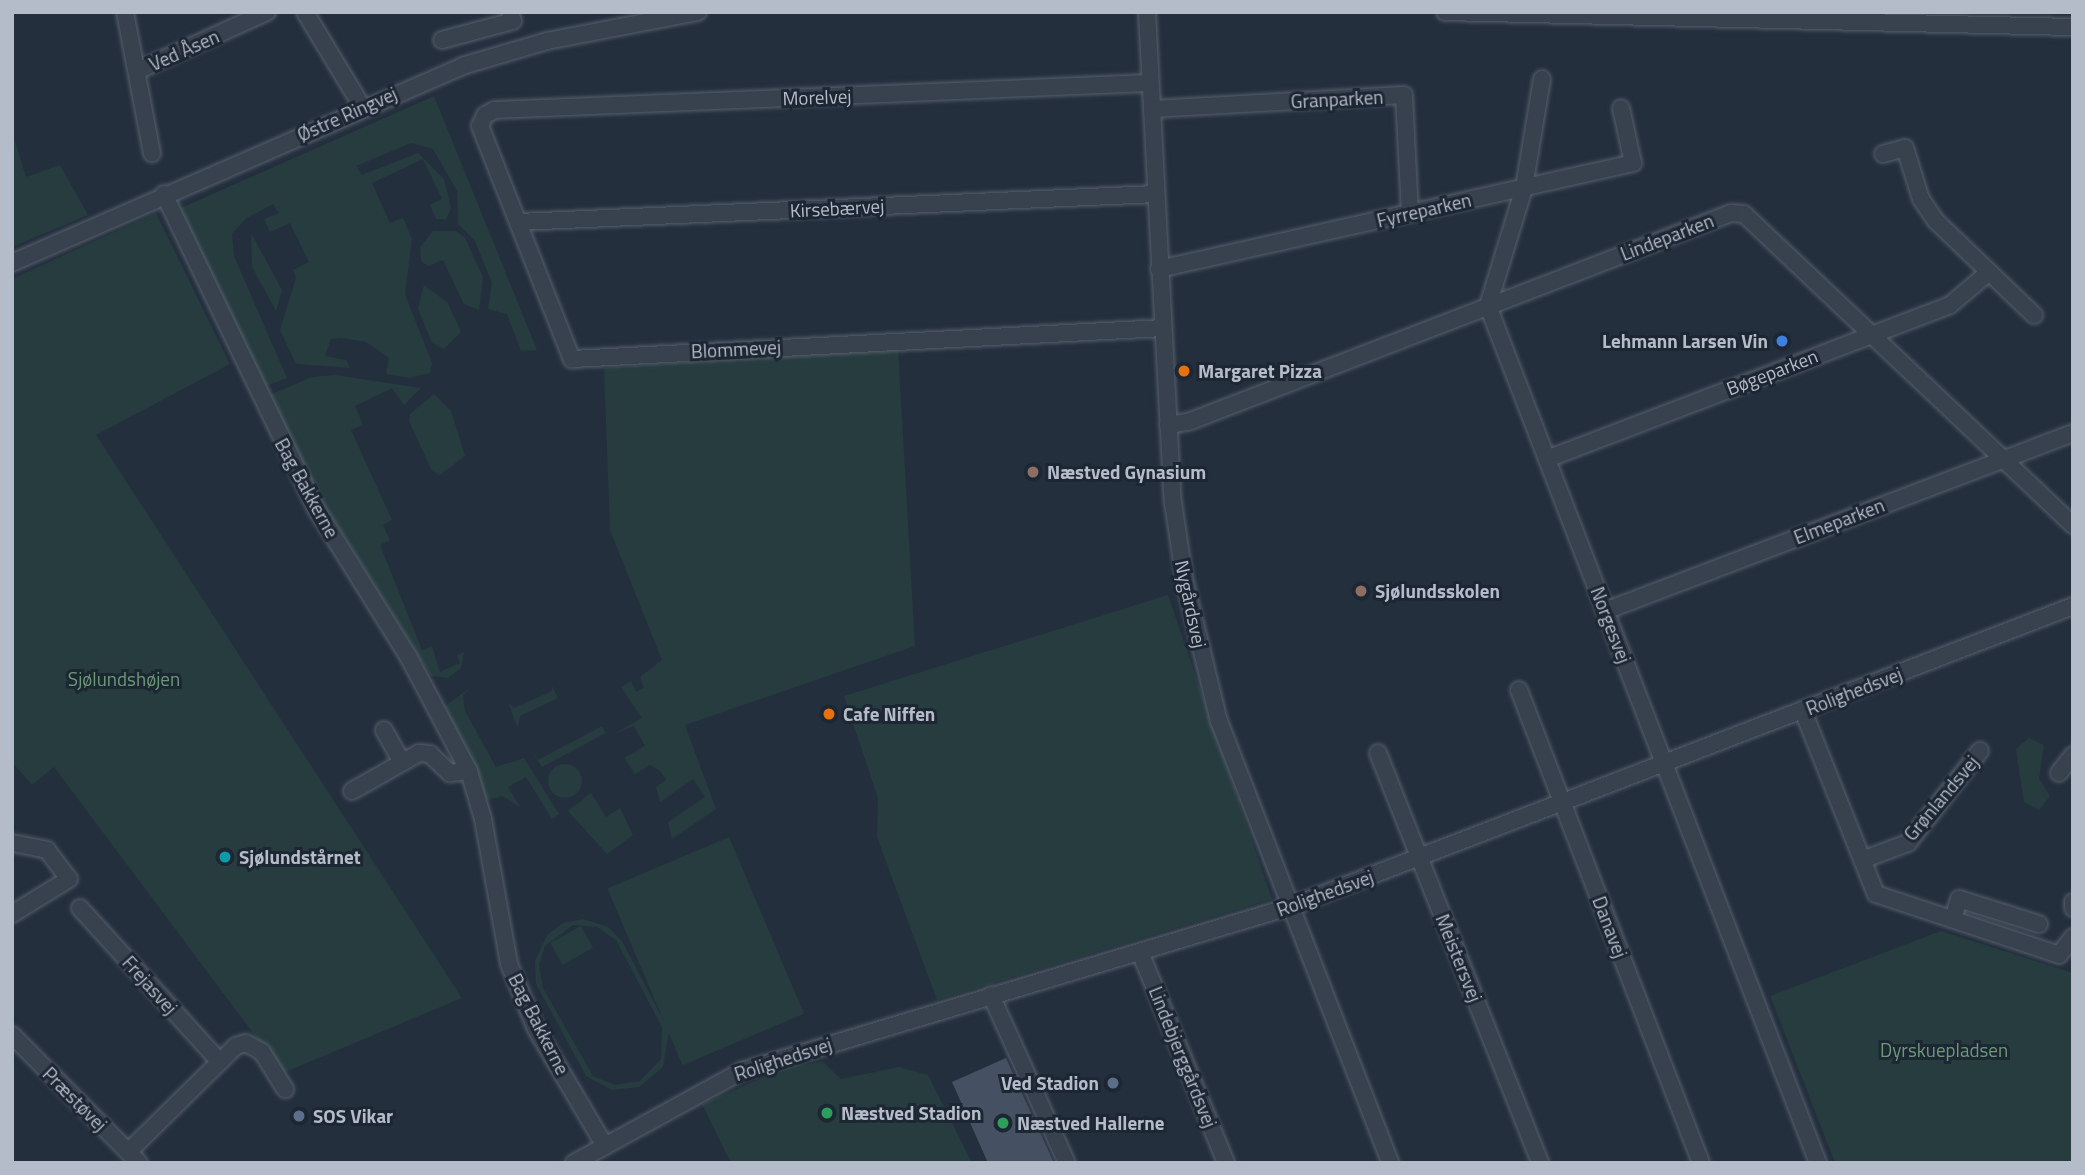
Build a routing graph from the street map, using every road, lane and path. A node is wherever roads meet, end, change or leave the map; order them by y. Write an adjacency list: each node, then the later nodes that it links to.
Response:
1 (125, 12): 10 (street, Ved Åsen)
2 (267, 12): 10 (street, Ved Åsen)
3 (304, 12): 13 (street)
4 (510, 12): 9 (street)
5 (698, 12): 13 (street, Østre Ringvej)
6 (1147, 12): 12 (street, Nygårdsvej)
7 (1445, 12): 8 (street)
8 (2073, 27)
9 (442, 40)
10 (139, 70): 17 (street, Ved Åsen)
11 (1542, 79): 19 (street)
12 (1150, 83): 15 (street, Nygårdsvej); 16 (street, Morelvej)
13 (363, 108): 20 (street, Østre Ringvej)
14 (1622, 108): 19 (street, Fyrreparken)
15 (1152, 109): 21 (street, Nygårdsvej); 22 (street, Granparken)
16 (485, 115): 23 (street, Blommevej)
17 (152, 153)
18 (1883, 154): 26 (street)
19 (1524, 188): 22 (street, Fyrreparken); 27 (street)
20 (164, 194): 24 (street, Østre Ringvej); 46 (street, Bag Bakkerne)
21 (1156, 194): 23 (street, Kirsebærvej); 25 (street, Nygårdsvej)
22 (1410, 213): 25 (street, Fyrreparken)
23 (518, 222): 29 (street, Blommevej)
24 (12, 263)
25 (1159, 269): 29 (street, Nygårdsvej)
26 (1989, 272): 28 (street); 30 (street, Bøgeparken)
27 (1488, 306): 30 (street, Lindeparken); 31 (street, Lindeparken); 34 (street, Norgesvej)
28 (2034, 315)
29 (1163, 328): 31 (street, Nygårdsvej)
30 (1870, 334): 33 (street, Lindeparken); 34 (street, Bøgeparken)
31 (1168, 425): 54 (street, Nygårdsvej)
32 (2073, 433): 33 (street, Elmeparken)
33 (2002, 458): 35 (street, Lindeparken); 37 (street, Elmeparken)
34 (1547, 459): 37 (street, Norgesvej)
35 (2073, 525)
36 (2073, 606): 39 (street, Rolighedsvej)
37 (1605, 611): 45 (street, Norgesvej)
38 (1519, 690): 49 (street, Danavej)
39 (1803, 710): 45 (street, Rolighedsvej); 52 (street)
40 (384, 730): 44 (street)
41 (1980, 751): 52 (street, Grønlandsvej)
42 (1378, 753): 51 (street, Meistersvej)
43 (2073, 755): 47 (street)
44 (402, 762): 46 (street); 48 (street)
45 (1664, 764): 49 (street, Rolighedsvej); 74 (street, Norgesvej)
46 (469, 771): 66 (street, Bag Bakkerne)
47 (2059, 773)
48 (352, 791)
49 (1562, 803): 51 (street, Rolighedsvej); 73 (street, Danavej)
50 (12, 843): 57 (street)
51 (1420, 857): 54 (street, Rolighedsvej); 72 (street, Meistersvej)
52 (1862, 860): 58 (street)
53 (2073, 902): 56 (street)
54 (1289, 907): 61 (street, Rolighedsvej); 71 (street, Nygårdsvej)
55 (80, 908): 64 (street, Frejasvej)
56 (2073, 908)
57 (12, 914)
58 (1953, 919): 59 (street); 60 (street)
59 (2039, 924)
60 (2073, 937)
61 (1140, 952): 62 (street, Rolighedsvej); 70 (street, Lindebjerggårdsvej)
62 (991, 995): 66 (street, Rolighedsvej); 69 (street)
63 (12, 1035): 67 (street, Præstøvej)
64 (219, 1062): 65 (street); 67 (street)
65 (285, 1089)
66 (605, 1146): 68 (street, Rolighedsvej)
67 (132, 1158)
68 (574, 1163)
69 (1067, 1163)
70 (1226, 1163)
71 (1390, 1163)
72 (1540, 1163)
73 (1702, 1163)
74 (1818, 1163)

